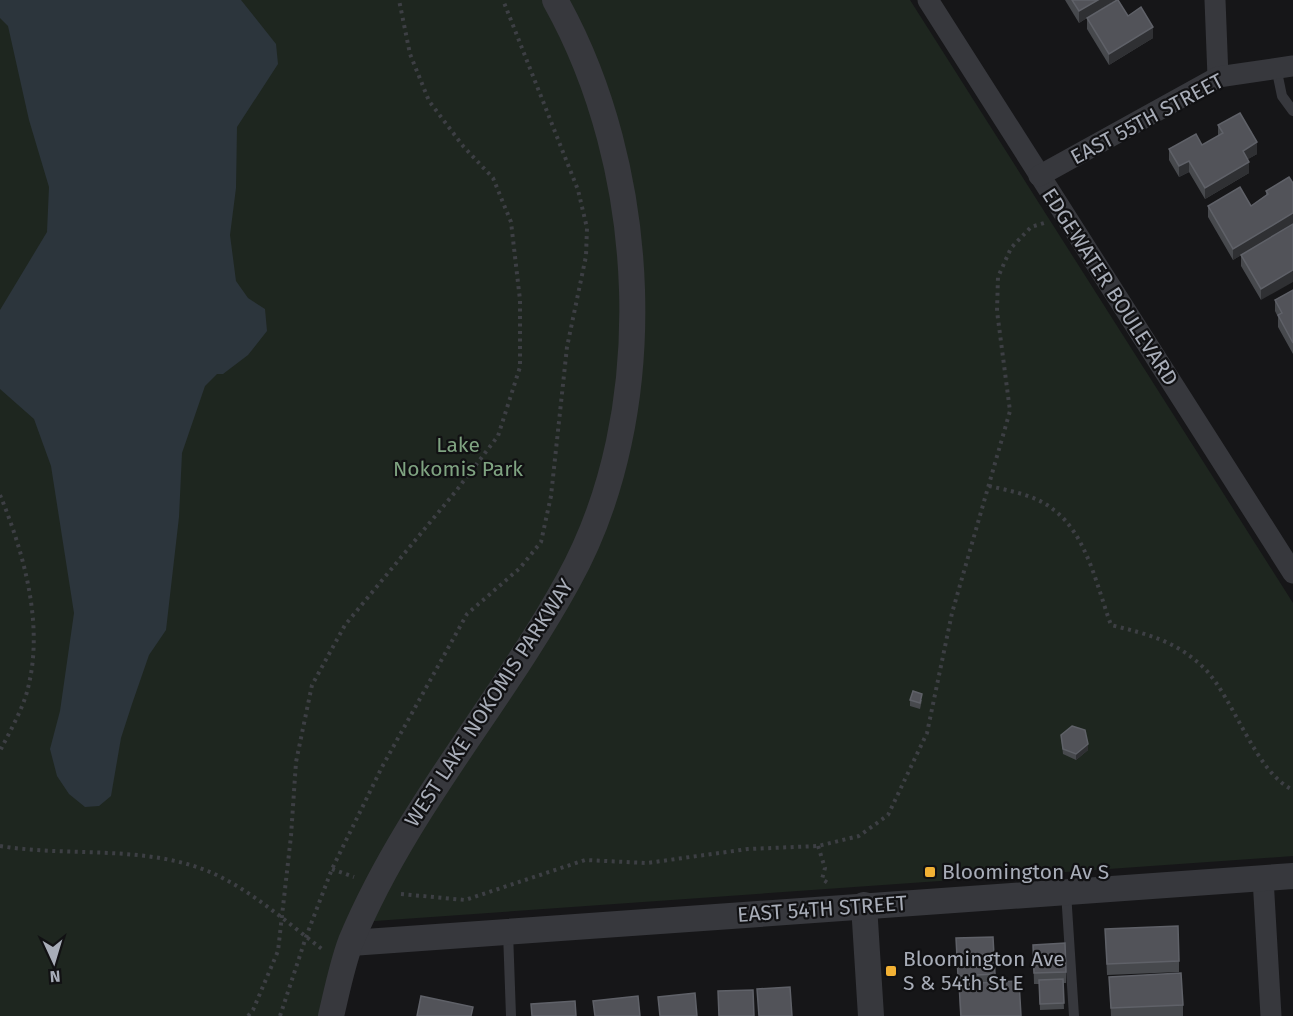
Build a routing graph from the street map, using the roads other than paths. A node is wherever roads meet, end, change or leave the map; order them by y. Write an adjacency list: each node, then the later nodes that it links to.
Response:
1 (555, 0): 14 (street, WEST LAKE NOKOMIS PARKWAY)
2 (928, 0): 7 (street, EDGEWATER BOULEVARD)
3 (1215, 0): 5 (street)
4 (1284, 66): 5 (street, EAST 55TH STREET); 6 (lane)
5 (1218, 77): 7 (street, EAST 55TH STREET)
6 (1293, 111)
7 (1039, 176): 8 (street, EDGEWATER BOULEVARD)
8 (1293, 573)
9 (1293, 876): 10 (street, EAST 54TH STREET)
10 (1263, 878): 11 (street, EAST 54TH STREET); 19 (street)
11 (1066, 891): 12 (street, EAST 54TH STREET); 18 (lane)
12 (864, 905): 13 (street, EAST 54TH STREET); 17 (street)
13 (508, 932): 14 (street, EAST 54TH STREET); 16 (lane)
14 (340, 949): 15 (street, WEST LAKE NOKOMIS PARKWAY)
15 (331, 1016)
16 (511, 1016)
17 (871, 1016)
18 (1074, 1016)
19 (1271, 1016)

